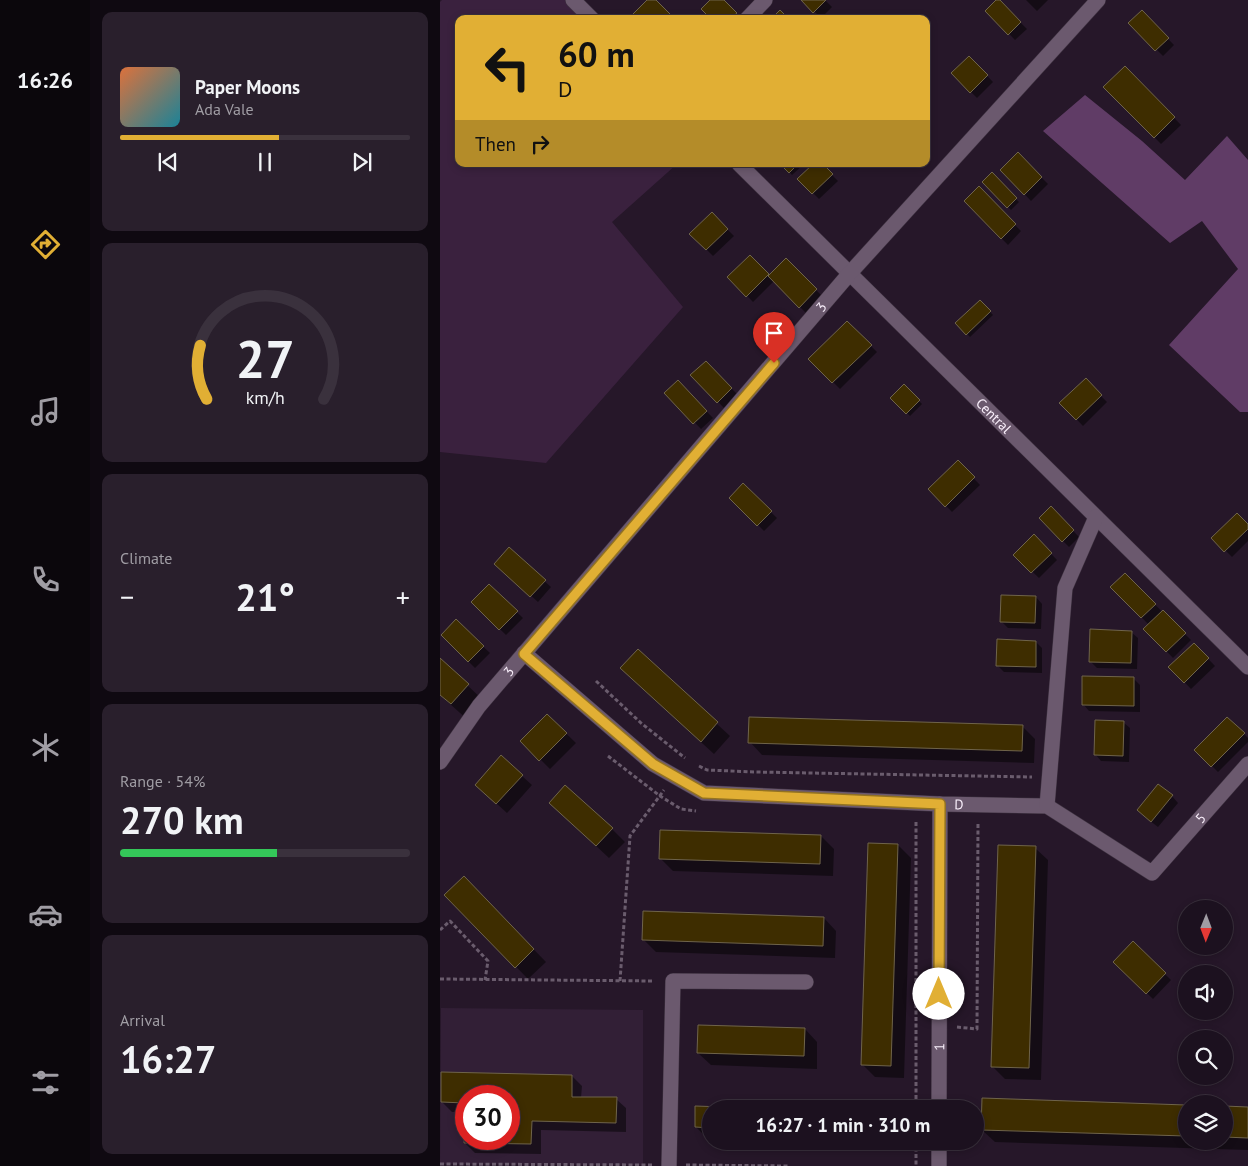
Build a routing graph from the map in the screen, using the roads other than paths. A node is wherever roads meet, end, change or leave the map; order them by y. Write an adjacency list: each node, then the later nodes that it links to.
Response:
1 (573, 0): 4 (street)
2 (765, 0): 5 (street)
3 (1098, 0): 7 (street, 3)
4 (588, 15)
5 (751, 15)
6 (742, 167): 7 (street, Central)
7 (850, 273): 8 (street, Central); 9 (street, 3)
8 (1096, 517): 10 (street, Central); 14 (street)
9 (524, 654): 11 (street, 3); 13 (street, D)
10 (1248, 667)
11 (440, 762)
12 (1248, 764): 14 (street, 5)
13 (940, 804): 14 (street, D); 16 (street, 1)
14 (1047, 806)
15 (806, 982): 18 (street)
16 (939, 1100)
17 (939, 1150): 19 (street)
18 (669, 1166)
19 (939, 1166)

